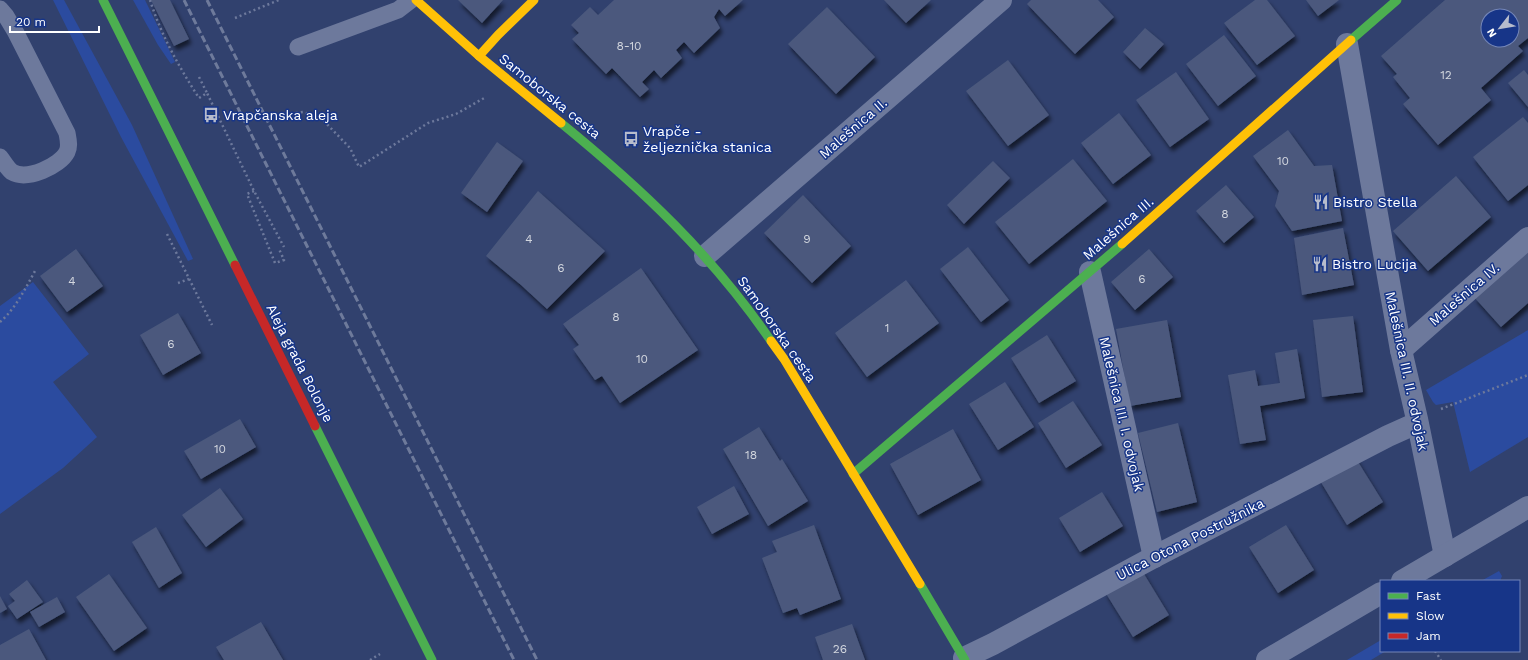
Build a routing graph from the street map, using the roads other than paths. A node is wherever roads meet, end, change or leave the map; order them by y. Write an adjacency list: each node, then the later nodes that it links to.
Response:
1 (103, 0): 24 (street, Aleja grada Bolonje)
2 (411, 0): 9 (lane)
3 (416, 0): 10 (street, Samoborska cesta)
4 (534, 0): 10 (street)
5 (1001, 0): 13 (street, Malešnica II.)
6 (1397, 0): 8 (street, Malešnica III.)
7 (0, 9): 11 (lane)
8 (1346, 44): 14 (street, Malešnica III.); 15 (street, Malešnica III. II. odvojak)
9 (298, 47)
10 (480, 56): 13 (street, Samoborska cesta)
11 (0, 157)
12 (1528, 238): 15 (street, Malešnica IV.)
13 (705, 256): 17 (street, Samoborska cesta)
14 (1090, 272): 17 (street, Malešnica III.); 19 (street, Malešnica III. I. odvojak)
15 (1401, 350): 16 (street, Malešnica III. II. odvojak)
16 (1417, 421): 19 (street, Ulica Otona Postružnika); 20 (street, Malešnica III. II. odvojak)
17 (853, 474): 23 (street, Samoborska cesta)
18 (1528, 507): 20 (street)
19 (1154, 556): 23 (street, Ulica Otona Postružnika)
20 (1445, 556): 21 (street)
21 (1404, 580)
22 (1380, 594): 25 (street)
23 (964, 659)
24 (432, 660)
25 (1267, 660)

